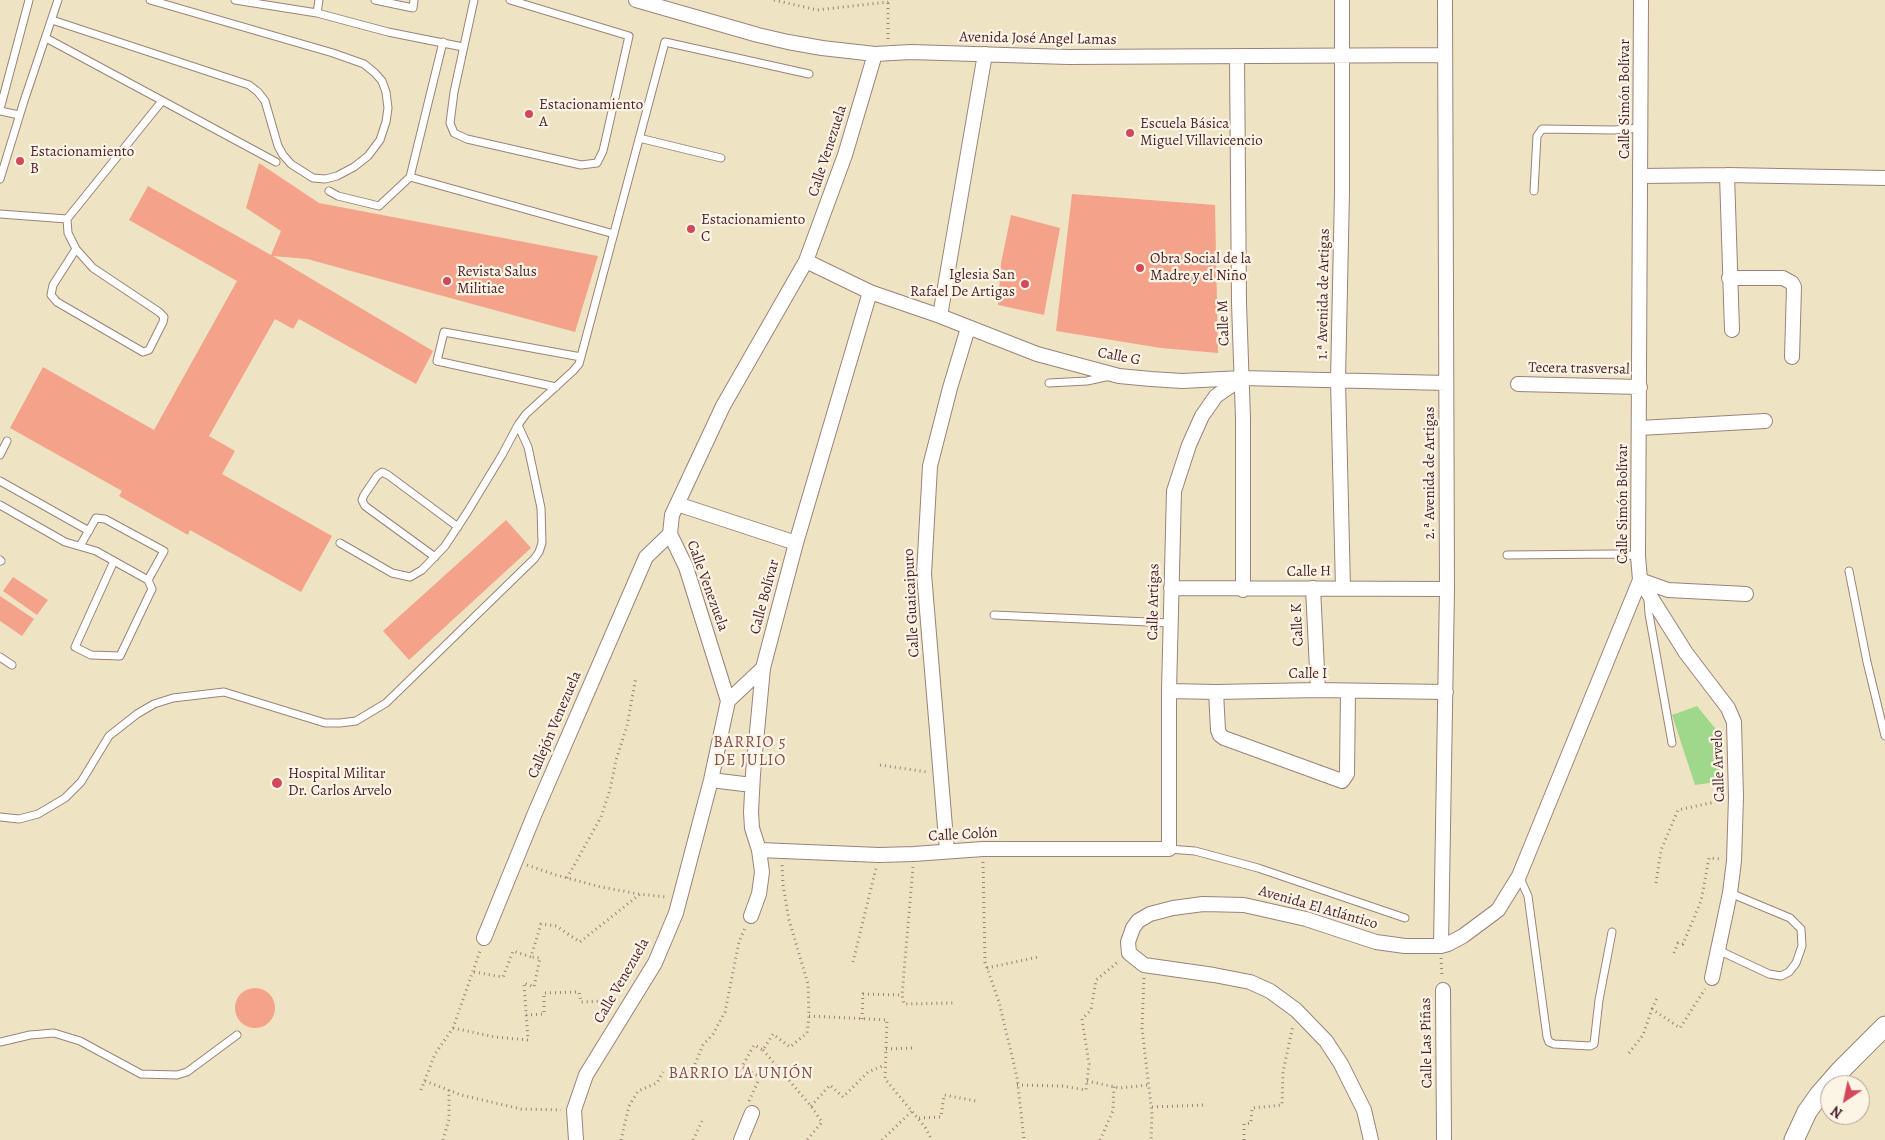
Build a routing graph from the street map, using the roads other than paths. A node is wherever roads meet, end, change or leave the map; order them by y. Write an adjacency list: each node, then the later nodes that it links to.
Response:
1 (29, 0): 26 (lane)
2 (58, 0): 15 (lane)
3 (150, 0): 15 (lane)
4 (235, 0): 14 (lane)
5 (319, 0): 14 (lane)
6 (375, 0): 7 (lane)
7 (414, 0)
8 (474, 0): 18 (lane)
9 (510, 0): 18 (lane)
10 (636, 0): 19 (street, Avenida José Angel Lamas)
11 (1342, 0): 23 (street, 1.ª Avenida de Artigas)
12 (1445, 0): 21 (street, 2.ª Avenida de Artigas)
13 (1641, 0): 28 (street, Calle Simón Bolívar)
14 (317, 13): 17 (lane)
15 (52, 20): 16 (lane)
16 (46, 38): 25 (lane); 27 (lane)
17 (443, 42): 18 (lane); 34 (lane)
18 (463, 47)
19 (881, 53): 20 (street, Avenida José Angel Lamas); 43 (street, Calle Venezuela)
20 (985, 54): 22 (street, Avenida José Angel Lamas); 46 (street)
21 (1445, 55): 23 (street, Avenida José Angel Lamas); 55 (street, 2.ª Avenida de Artigas)
22 (1238, 56): 23 (street, Avenida José Angel Lamas); 52 (street, Calle M)
23 (1342, 56): 53 (street, 1.ª Avenida de Artigas)
24 (809, 74): 29 (lane)
25 (162, 101): 31 (lane); 40 (lane)
26 (0, 110): 27 (lane)
27 (20, 114): 36 (lane)
28 (1640, 128): 33 (street, Calle Simón Bolívar); 37 (lane)
29 (640, 138): 30 (lane); 41 (lane)
30 (721, 158)
31 (276, 162)
32 (1727, 175): 33 (street); 35 (street); 44 (street)
33 (1641, 176): 58 (street, Calle Simón Bolívar)
34 (410, 177): 38 (lane); 41 (lane)
35 (1885, 178)
36 (0, 180)
37 (1534, 191)
38 (329, 192)
39 (0, 214): 40 (lane)
40 (67, 219): 42 (lane)
41 (614, 234): 49 (lane)
42 (76, 249): 42 (lane)
43 (806, 261): 45 (street, Calle G); 65 (street, Calle Venezuela)
44 (1729, 278): 48 (street); 50 (street)
45 (870, 292): 46 (street, Calle G); 71 (street, Calle Bolívar)
46 (940, 316): 47 (street, Calle G)
47 (968, 328): 51 (street, Calle G); 105 (street, Calle Guaicaipuro)
48 (1732, 330)
49 (581, 357): 57 (lane); 57 (lane)
50 (1792, 357)
51 (1115, 374): 52 (street, Calle G); 54 (lane)
52 (1242, 378): 53 (street, Calle G); 80 (street, Calle Artigas); 84 (street, Calle M)
53 (1338, 380): 55 (street, Calle G); 82 (street, 1.ª Avenida de Artigas)
54 (1050, 383)
55 (1446, 383): 83 (street, 2.ª Avenida de Artigas)
56 (1518, 384): 58 (street, Tecera trasversal)
57 (556, 386): 60 (lane)
58 (1640, 386): 61 (street, Calle Simón Bolívar)
59 (1764, 422): 61 (street)
60 (518, 425): 67 (lane); 102 (lane)
61 (1640, 428): 74 (street, Calle Simón Bolívar)
62 (7, 441): 63 (lane)
63 (0, 455)
64 (0, 481): 68 (lane)
65 (677, 504): 69 (street, Calle Venezuela); 71 (street)
66 (0, 505): 72 (lane)
67 (458, 527): 75 (lane); 75 (lane)
68 (89, 531): 72 (lane); 78 (lane)
69 (670, 534): 97 (street, Calle Venezuela); 111 (street, Callejón Venezuela)
70 (340, 543): 75 (lane)
71 (796, 544): 91 (street, Calle Bolívar)
72 (80, 546): 76 (lane)
73 (1507, 555): 74 (lane)
74 (1638, 556): 79 (street, Calle Simón Bolívar)
75 (435, 557)
76 (114, 561): 78 (lane); 78 (lane)
77 (1848, 571): 98 (lane)
78 (148, 580)
79 (1640, 580): 85 (street); 86 (street, Calle Arvelo); 106 (street, Calle Simón Bolívar)
80 (1171, 588): 84 (street, Calle H); 88 (street, Calle Artigas)
81 (1313, 588): 82 (street, Calle H); 84 (street, Calle H); 92 (street, Calle K)
82 (1343, 588): 83 (street, Calle H)
83 (1447, 589): 96 (street, 2.ª Avenida de Artigas)
84 (1242, 590)
85 (1746, 594)
86 (1648, 596): 99 (lane); 107 (street, Calle Arvelo)
87 (994, 616): 88 (lane)
88 (1170, 623): 93 (street, Calle Artigas)
89 (0, 657): 90 (lane)
90 (12, 664)
91 (763, 668): 97 (street); 101 (street, Calle Bolívar)
92 (1318, 690): 94 (street, Calle I); 95 (street, Calle I)
93 (1169, 691): 95 (street, Calle I); 103 (street, Calle Artigas)
94 (1348, 691): 95 (street); 96 (street, Calle I)
95 (1216, 692)
96 (1446, 692): 112 (street, 2.ª Avenida de Artigas)
97 (728, 701): 100 (street, Calle Venezuela)
98 (1885, 736)
99 (1672, 742)
100 (711, 780): 101 (street); 120 (street, Calle Venezuela)
101 (752, 785): 104 (street, Calle Bolívar)
102 (0, 817)
103 (1169, 849): 105 (street, Calle Colón); 109 (lane)
104 (759, 850): 105 (street, Calle Colón); 108 (street, Calle Bolívar)
105 (947, 851)
106 (1519, 876): 110 (lane); 112 (street, Calle Simón Bolívar)
107 (1730, 893): 113 (street, Calle Arvelo); 113 (lane)
108 (751, 916)
109 (1405, 918)
110 (1612, 932)
111 (484, 938)
112 (1441, 946): 122 (street, Avenida El Atlántico)
113 (1718, 950): 114 (street, Calle Arvelo)
114 (1712, 978)
115 (1442, 990): 123 (street, Calle Las Piñas)
116 (1885, 1026): 124 (main road)
117 (237, 1035): 118 (lane)
118 (0, 1042)
119 (752, 1113): 121 (street)
120 (576, 1140)
121 (741, 1140)
122 (1371, 1140)
123 (1444, 1140)
124 (1794, 1140)

